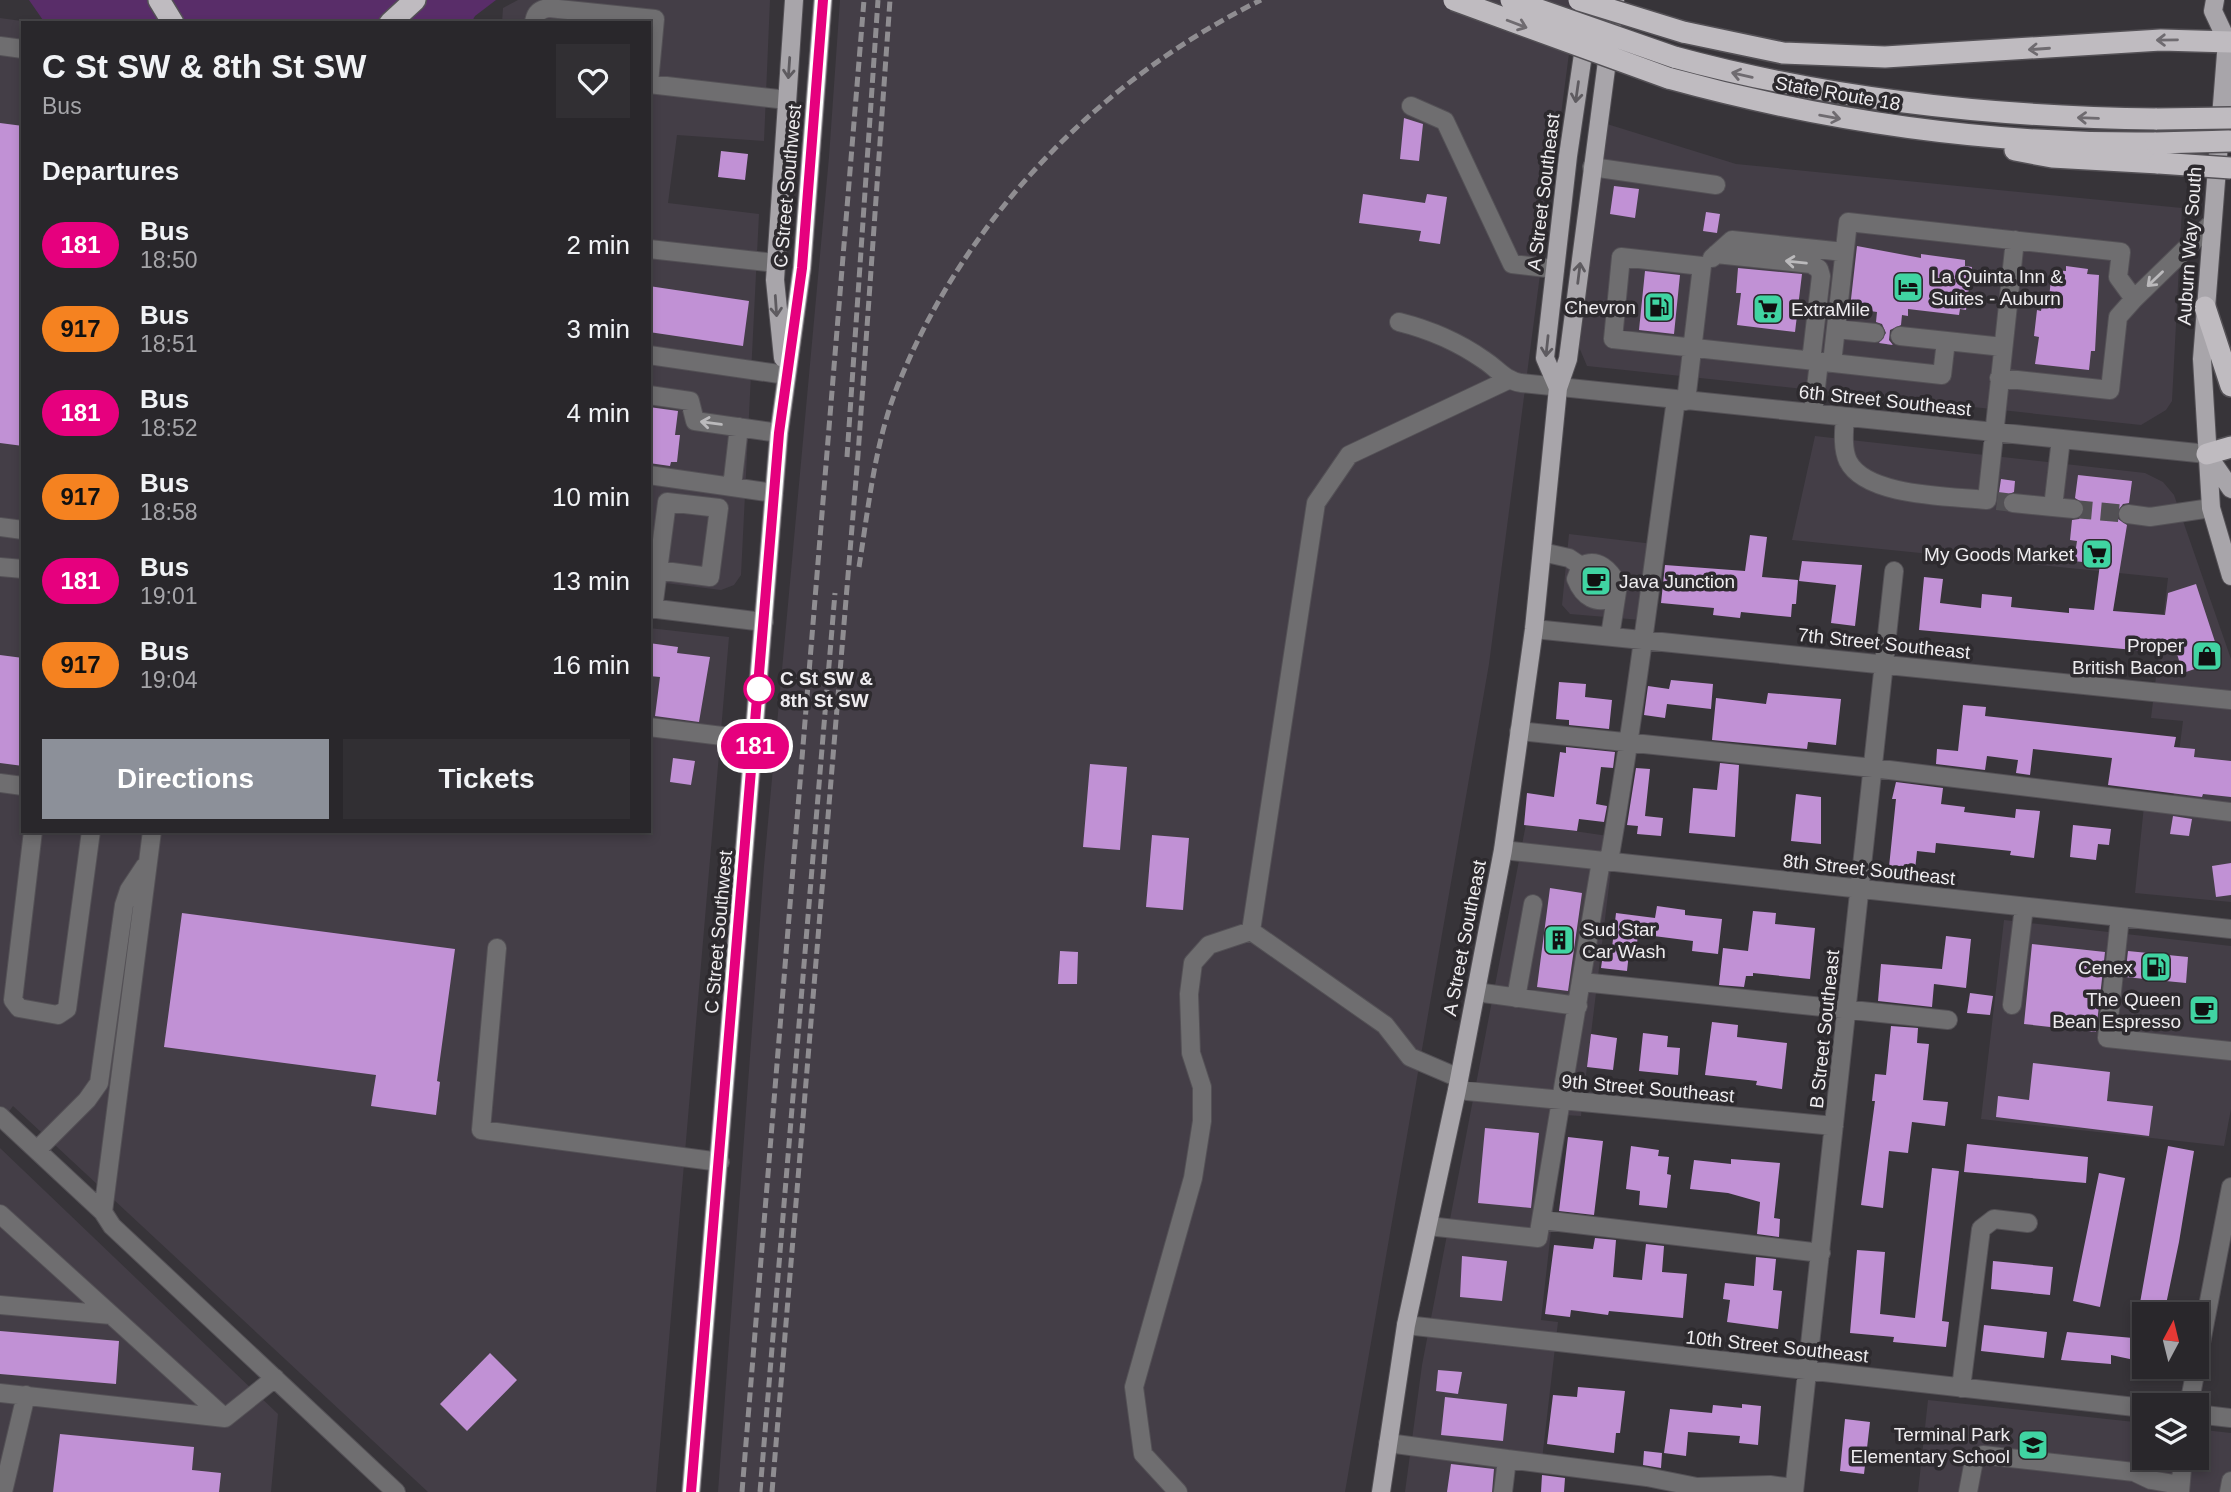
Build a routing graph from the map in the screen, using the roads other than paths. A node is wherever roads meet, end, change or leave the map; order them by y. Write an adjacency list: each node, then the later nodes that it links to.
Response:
1 (159, 0): 11 (highway)
2 (415, 0): 12 (highway)
3 (794, 0): 20 (main road, C Street Southwest, one-way to 20)
4 (823, 0): 47 (main road, C Street Southwest)
5 (1454, 0): 18 (highway, State Route 18, one-way to 18, bridge)
6 (1511, 0): 18 (highway, State Route 18, bridge)
7 (1579, 0): 14 (highway, one-way to 7, bridge)
8 (1591, 0): 35 (main road, A Street Southeast, one-way to 35)
9 (1615, 0): 25 (main road, A Street Southeast)
10 (2215, 0): 14 (main road, Auburn Way South)
11 (172, 21)
12 (392, 21)
13 (534, 21): 17 (street)
14 (2230, 40): 28 (main road, Auburn Way South)
15 (0, 46): 16 (street)
16 (21, 49)
17 (651, 65)
18 (1671, 67): 22 (highway, State Route 18, one-way to 18, bridge); 24 (highway, State Route 18, one-way to 24)
19 (651, 83): 20 (street)
20 (787, 100): 33 (main road, C Street Southwest)
21 (1411, 106): 35 (street)
22 (2231, 118)
23 (2231, 141): 24 (highway, State Route 18, bridge)
24 (2157, 153): 26 (highway, bridge)
25 (1592, 167): 27 (street); 51 (main road, A Street Southeast, one-way to 25)
26 (2231, 168)
27 (1716, 185)
28 (2211, 224): 36 (street, one-way to 36); 37 (main road, Auburn Way South)
29 (2015, 240): 31 (street); 36 (street); 43 (street)
30 (651, 249): 33 (street)
31 (1844, 252): 32 (street); 39 (street)
32 (1716, 254): 34 (street); 46 (street, one-way to 32)
33 (775, 263): 47 (main road, C Street Southwest, one-way to 47)
34 (1702, 266): 44 (street); 44 (street)
35 (1555, 269): 51 (main road, A Street Southeast, one-way to 51)
36 (2134, 299): 48 (street)
37 (2205, 307): 50 (highway); 61 (main road, Auburn Way South)
38 (1399, 322): 49 (street)
39 (1836, 329): 40 (street); 46 (street)
40 (1875, 333)
41 (1900, 336): 42 (street)
42 (1946, 341): 43 (street); 46 (street)
43 (2003, 347): 48 (street)
44 (1693, 348): 46 (street); 53 (street)
45 (651, 355): 47 (street)
46 (1821, 362): 54 (street)
47 (786, 375): 58 (main road, C Street Southwest)
48 (2000, 378): 57 (street)
49 (1508, 380): 51 (street, 6th Street Southeast); 108 (street)
50 (2231, 386)
51 (1558, 388): 53 (street, 6th Street Southeast); 74 (main road, A Street Southeast)
52 (651, 395): 56 (street, one-way to 52)
53 (1681, 400): 54 (street, 6th Street Southeast); 86 (street)
54 (1813, 414): 55 (street, 6th Street Southeast)
55 (1845, 417): 57 (street, 6th Street Southeast); 67 (street)
56 (739, 427): 58 (street); 64 (street)
57 (1994, 432): 59 (street, 6th Street Southeast); 67 (street)
58 (779, 433): 66 (main road, C Street Southwest)
59 (2062, 439): 61 (street, 6th Street Southeast); 68 (street)
60 (2231, 447): 61 (highway)
61 (2207, 454): 62 (highway); 65 (main road); 69 (main road, Auburn Way South)
62 (2231, 459)
63 (651, 475): 64 (street)
64 (732, 486): 66 (street)
65 (2231, 489)
66 (774, 493): 83 (main road, C Street Southwest)
67 (1999, 501): 68 (street)
68 (2053, 507): 70 (street)
69 (2211, 508): 71 (street); 80 (main road, Auburn Way South)
70 (2074, 509)
71 (2128, 514)
72 (0, 527): 73 (street)
73 (21, 530)
74 (1542, 552): 75 (street); 84 (main road, A Street Southeast)
75 (1581, 566): 81 (street); 81 (street)
76 (0, 567): 77 (street)
77 (21, 569)
78 (654, 570): 78 (street); 82 (street)
79 (1894, 571): 87 (street, B Street Southeast)
80 (2231, 576)
81 (1614, 597): 85 (street)
82 (651, 608): 83 (street)
83 (764, 622): 91 (main road, C Street Southwest)
84 (1534, 629): 85 (street, 7th Street Southeast); 90 (main road, A Street Southeast)
85 (1610, 636): 86 (street, 7th Street Southeast)
86 (1643, 640): 87 (street, 7th Street Southeast); 92 (street)
87 (1884, 664): 88 (street, 7th Street Southeast); 93 (street, B Street Southeast)
88 (2231, 700)
89 (651, 727): 91 (street)
90 (1519, 730): 92 (street); 100 (main road, A Street Southeast)
91 (755, 740): 123 (main road, C Street Southwest)
92 (1630, 743): 93 (street); 101 (street)
93 (1873, 768): 96 (street); 103 (street, B Street Southeast)
94 (0, 783): 95 (street)
95 (21, 786)
96 (2231, 812)
97 (33, 833): 98 (street)
98 (91, 833)
99 (152, 833): 102 (street)
100 (1503, 850): 101 (street, 8th Street Southeast); 111 (main road, A Street Southeast)
101 (1605, 861): 103 (street, 8th Street Southeast); 110 (street)
102 (148, 862): 122 (street); 125 (street)
103 (1861, 889): 105 (street, 8th Street Southeast); 115 (street, B Street Southeast)
104 (1533, 904): 112 (street)
105 (2024, 906): 106 (street, 8th Street Southeast); 113 (street)
106 (2120, 917): 107 (street, 8th Street Southeast); 117 (street)
107 (2231, 929)
108 (1251, 931): 118 (street, 9th Street Southeast); 153 (street)
109 (497, 948): 123 (street)
110 (1582, 982): 114 (street); 115 (street)
111 (1476, 992): 112 (street); 118 (main road, A Street Southeast)
112 (1516, 998): 114 (street)
113 (2012, 1005)
114 (1578, 1006): 119 (street)
115 (1847, 1010): 116 (street); 121 (street, B Street Southeast)
116 (1948, 1020)
117 (2231, 1051)
118 (1458, 1084): 119 (street, 9th Street Southeast); 129 (main road, A Street Southeast)
119 (1563, 1102): 121 (street, 9th Street Southeast); 127 (street)
120 (0, 1116): 122 (street)
121 (1835, 1126): 130 (street, B Street Southeast)
122 (38, 1149): 125 (street)
123 (720, 1162): 152 (main road, C Street Southwest)
124 (2231, 1187): 138 (street)
125 (103, 1212): 135 (street)
126 (0, 1214): 132 (street)
127 (1542, 1220): 129 (street); 130 (street)
128 (2028, 1223): 136 (street)
129 (1428, 1226): 133 (main road, A Street Southeast)
130 (1821, 1252): 134 (street, B Street Southeast)
131 (0, 1305): 132 (street)
132 (111, 1315): 142 (street)
133 (1406, 1325): 134 (street, 10th Street Southeast); 144 (main road, A Street Southeast)
134 (1807, 1371): 136 (street, 10th Street Southeast); 149 (street, B Street Southeast)
135 (275, 1378): 142 (street); 151 (street)
136 (1961, 1388): 140 (street, 10th Street Southeast)
137 (0, 1393): 139 (street)
138 (2191, 1393)
139 (26, 1395): 142 (street); 150 (street)
140 (2132, 1407)
141 (2209, 1415): 143 (street)
142 (225, 1418)
143 (2231, 1418)
144 (1388, 1443): 145 (street); 154 (main road, A Street Southeast)
145 (1507, 1459): 149 (street); 155 (street)
146 (2182, 1470): 148 (street)
147 (2231, 1481): 157 (street)
148 (2180, 1488): 156 (street)
149 (1794, 1490)
150 (3, 1492)
151 (396, 1492)
152 (691, 1492)
153 (1178, 1492)
154 (1381, 1492)
155 (1503, 1492)
156 (1968, 1492)
157 (2229, 1492)

